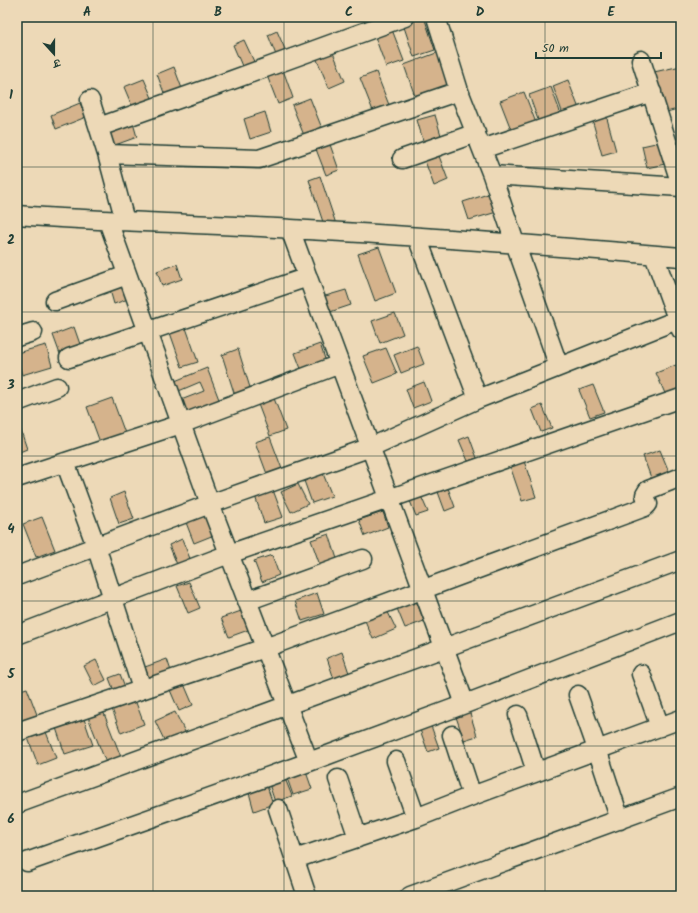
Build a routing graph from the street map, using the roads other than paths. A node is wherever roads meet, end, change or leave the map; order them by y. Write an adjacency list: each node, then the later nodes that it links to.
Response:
1 (405, 17): 7 (street)
2 (436, 17): 4 (street)
3 (641, 60): 5 (street)
4 (460, 90): 8 (street); 9 (street)
5 (652, 92): 8 (street); 12 (street)
6 (90, 100): 7 (street)
7 (98, 127): 9 (street)
8 (479, 141): 10 (street); 11 (street)
9 (107, 154): 15 (street)
10 (402, 158)
11 (492, 175): 12 (street); 18 (street)
12 (681, 186)
13 (17, 215): 14 (street)
14 (108, 221): 15 (street); 21 (street)
15 (126, 221): 16 (street)
16 (290, 229): 17 (street); 22 (street)
17 (417, 237): 18 (street); 31 (street)
18 (514, 243): 19 (street); 28 (street)
19 (654, 255): 20 (street); 24 (street)
20 (681, 257)
21 (127, 275): 23 (street); 25 (street)
22 (308, 277): 25 (street); 27 (street)
23 (55, 301)
24 (679, 325): 28 (street)
25 (147, 331): 26 (street); 33 (street)
26 (69, 358)
27 (340, 364): 33 (street); 34 (street)
28 (559, 367): 31 (street)
29 (57, 387): 32 (street)
30 (681, 398): 38 (street)
31 (478, 399): 34 (street)
32 (17, 402)
33 (181, 424): 35 (street); 39 (street)
34 (370, 447): 38 (street); 39 (street)
35 (65, 462): 36 (street); 40 (street)
36 (17, 478)
37 (681, 478): 45 (street)
38 (389, 498): 41 (street); 45 (street)
39 (210, 504): 40 (street); 41 (street)
40 (96, 546): 44 (street); 46 (street)
41 (229, 554): 46 (street); 47 (street)
42 (363, 559): 47 (street)
43 (681, 560): 51 (street)
44 (17, 576)
45 (423, 589): 50 (street); 51 (street)
46 (113, 598): 49 (street); 53 (street)
47 (247, 601): 50 (street)
48 (681, 621): 55 (street)
49 (17, 635)
50 (265, 648): 53 (street); 56 (street)
51 (444, 648): 55 (street); 56 (street)
52 (641, 674): 59 (street)
53 (142, 689): 60 (street)
54 (578, 695): 62 (street)
55 (465, 704): 64 (street)
56 (287, 705): 64 (street); 69 (street)
57 (518, 715): 65 (street)
58 (681, 719): 59 (street)
59 (660, 727): 62 (street)
60 (17, 732)
61 (452, 735): 67 (street)
62 (598, 749): 65 (street); 72 (street)
63 (396, 761): 71 (street)
64 (309, 762): 75 (street)
65 (536, 772): 67 (street)
66 (338, 779): 73 (street)
67 (472, 796): 71 (street)
68 (681, 797): 72 (street)
69 (17, 804)
70 (278, 809): 74 (street)
71 (416, 818): 73 (street)
72 (620, 820): 77 (street)
73 (358, 838): 74 (street)
74 (295, 859): 76 (street)
75 (27, 862)
76 (307, 896)
77 (410, 896)

